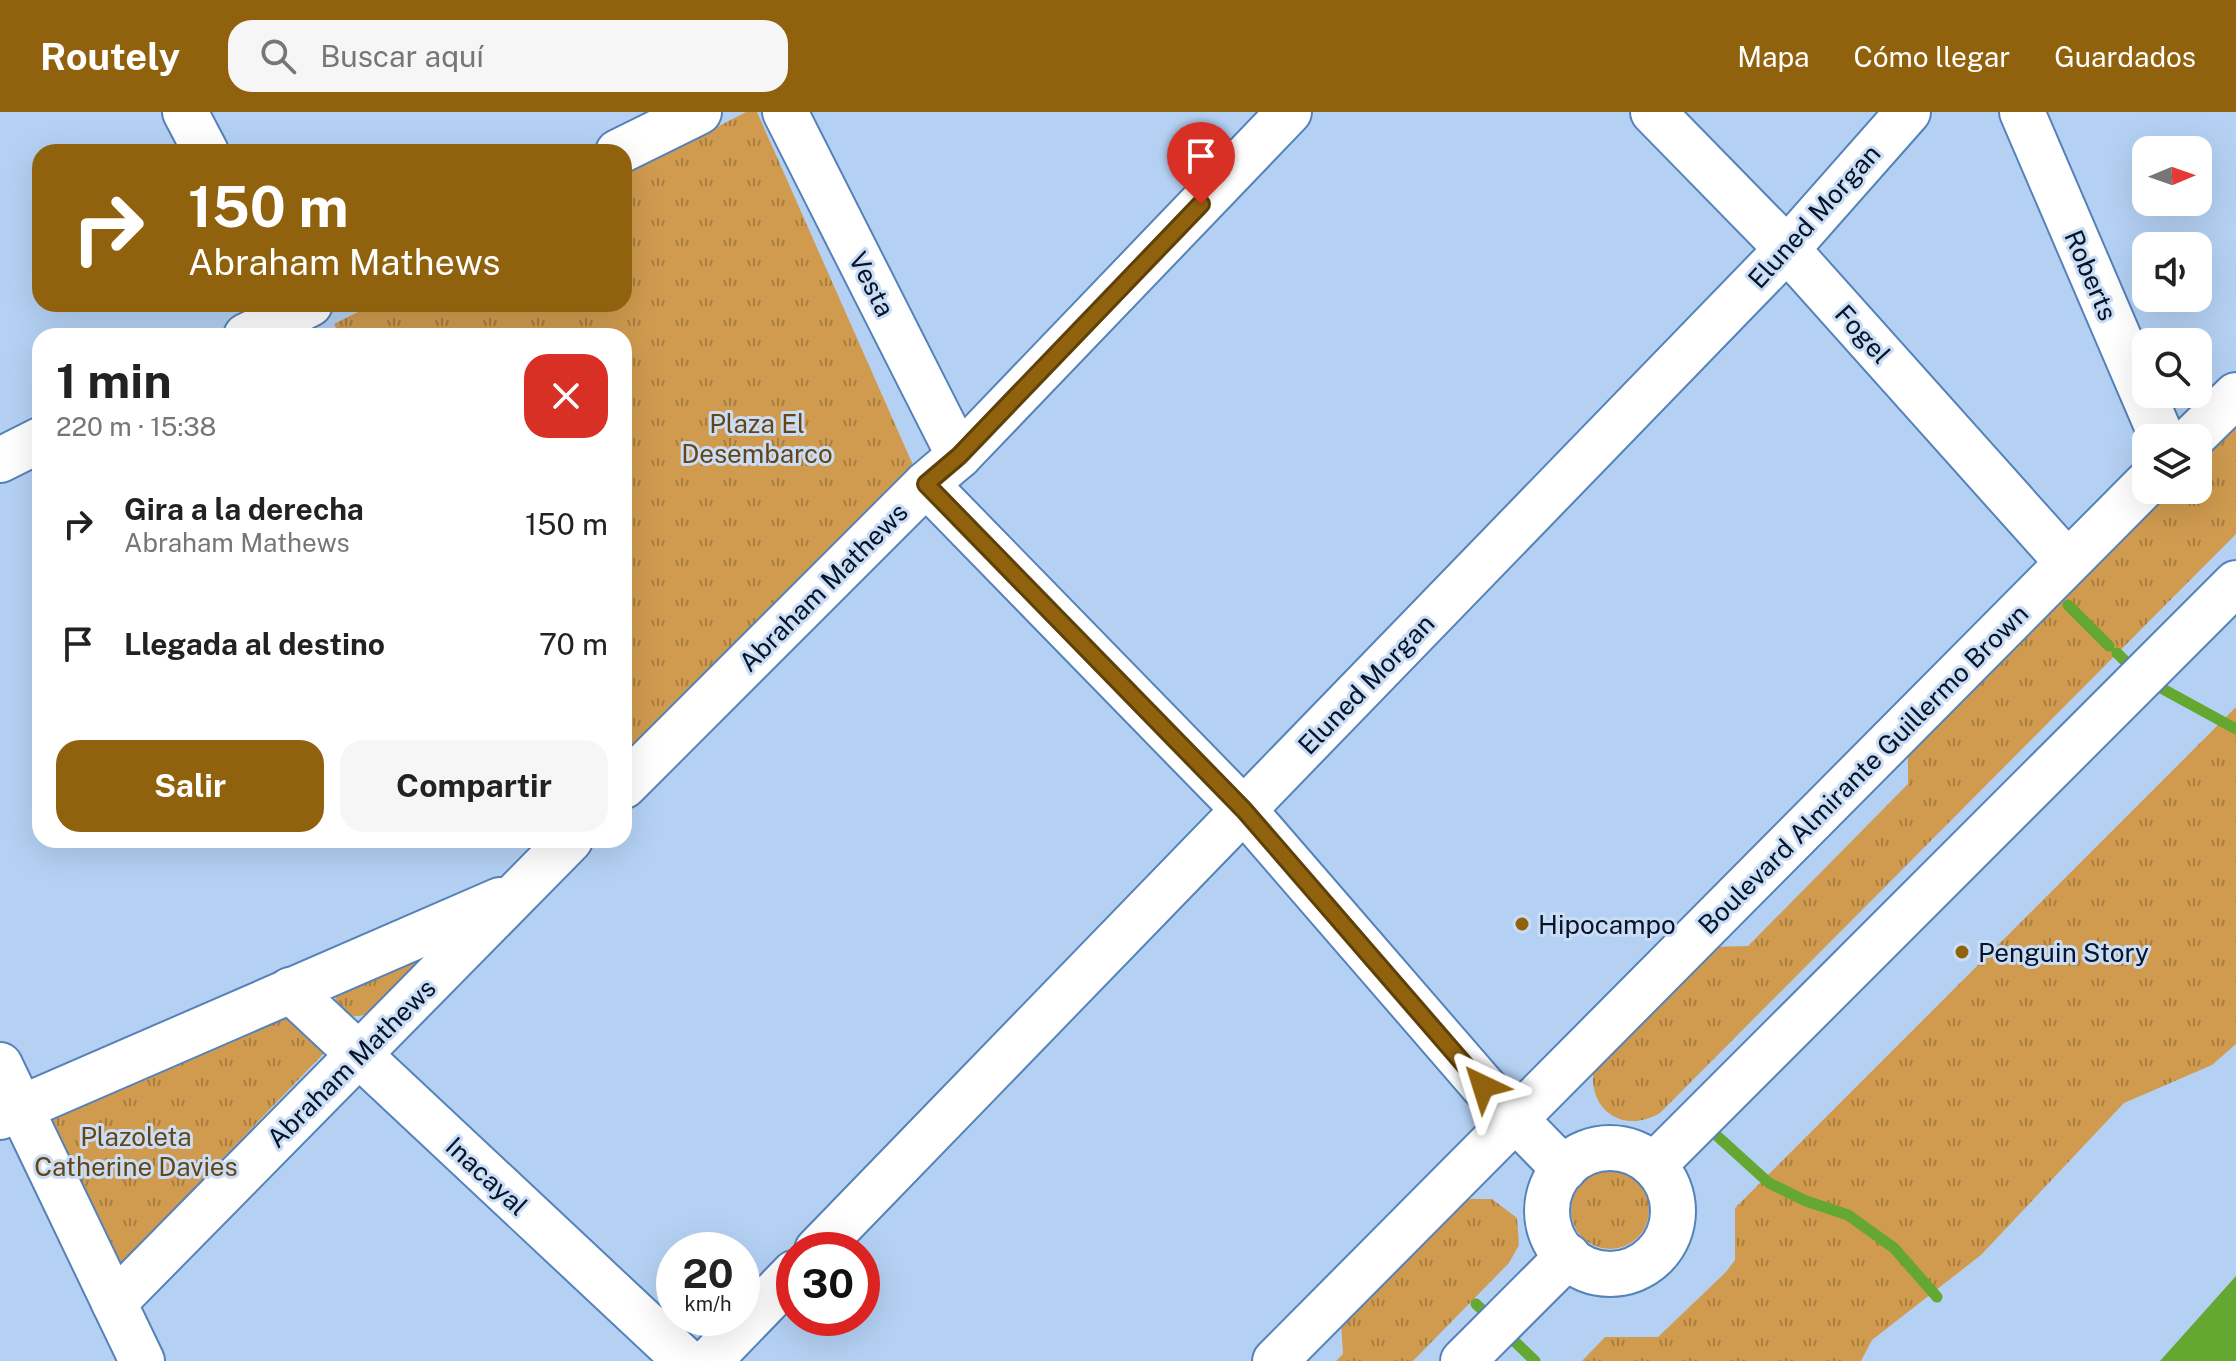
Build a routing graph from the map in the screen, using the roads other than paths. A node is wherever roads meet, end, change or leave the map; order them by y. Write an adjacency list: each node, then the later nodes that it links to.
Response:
1 (185, 112): 8 (street)
2 (699, 112): 9 (street)
3 (785, 112): 17 (street, Vesta)
4 (1289, 112): 17 (street, Abraham Mathews)
5 (1653, 112): 10 (street, Fogel)
6 (1908, 112): 10 (street, Eluned Morgan)
7 (2022, 112): 14 (street, Roberts)
8 (202, 144)
9 (632, 145)
10 (1787, 249): 21 (street, Fogel); 24 (street, Eluned Morgan)
11 (296, 314): 12 (street)
12 (264, 328)
13 (2236, 395): 15 (street)
14 (2156, 424)
15 (2206, 424)
16 (32, 444): 18 (street)
17 (959, 456): 19 (street, Abraham Mathews)
18 (0, 460)
19 (926, 484): 23 (street, Abraham Mathews); 24 (street)
20 (2132, 498): 21 (street, Boulevard Almirante Guillermo Brown)
21 (2067, 562): 31 (street, Boulevard Almirante Guillermo Brown)
22 (2236, 583): 32 (street)
23 (632, 778)
24 (1244, 810): 31 (street); 34 (street, Eluned Morgan)
25 (555, 848): 26 (street, Abraham Mathews)
26 (521, 891): 27 (street, Abraham Mathews); 28 (street, Abraham Mathews)
27 (290, 990): 28 (street, Inacayal); 30 (street, Abraham Mathews)
28 (358, 1056): 37 (street, Abraham Mathews); 39 (street, Inacayal)
29 (0, 1065): 30 (street)
30 (10, 1112): 37 (street)
31 (1516, 1121): 33 (street); 41 (street, Boulevard Almirante Guillermo Brown)
32 (1654, 1165): 33 (street); 35 (street)
33 (1564, 1169): 35 (street)
34 (834, 1232)
35 (1568, 1256): 42 (street)
36 (776, 1292): 40 (street)
37 (114, 1303): 38 (street)
38 (142, 1361)
39 (686, 1361)
40 (709, 1361)
41 (1275, 1361)
42 (1463, 1361)

